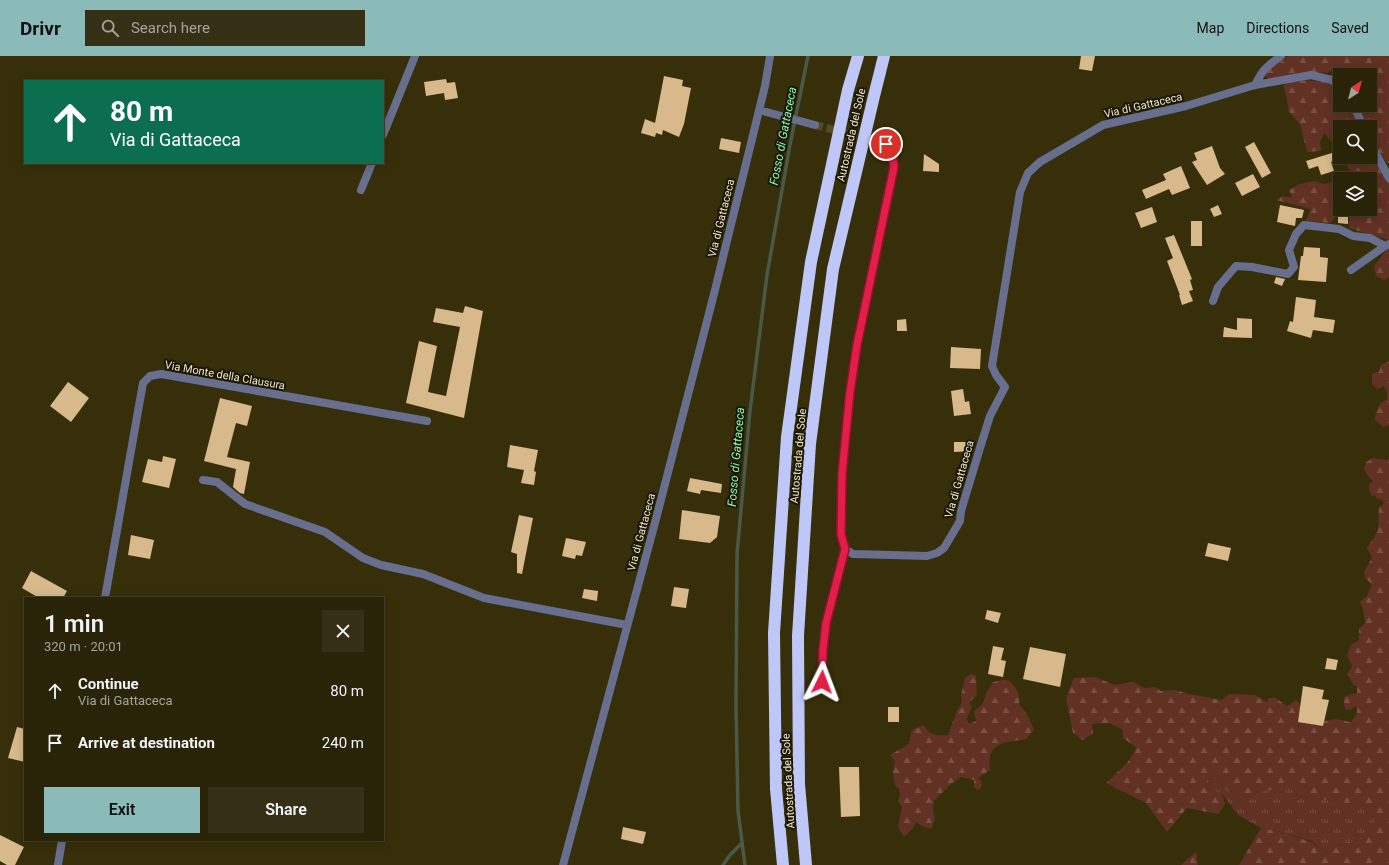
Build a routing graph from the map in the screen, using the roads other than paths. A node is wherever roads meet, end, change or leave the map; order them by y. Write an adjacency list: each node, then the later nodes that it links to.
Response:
1 (415, 56): 10 (street)
2 (770, 56): 8 (street, Via di Gattaceca)
3 (858, 56): 28 (highway, Autostrada del Sole)
4 (884, 56): 29 (highway, Autostrada del Sole)
5 (1281, 56): 7 (street)
6 (1333, 81): 7 (street, Via di Gattaceca)
7 (1255, 85): 21 (street, Via di Gattaceca)
8 (759, 110): 9 (street); 23 (street, Via di Gattaceca)
9 (816, 124)
10 (384, 133)
11 (881, 142): 21 (street)
12 (1377, 156): 14 (street)
13 (372, 164): 15 (street)
14 (1389, 178)
15 (361, 190)
16 (1387, 245): 17 (street); 18 (street)
17 (1350, 270)
18 (1213, 301)
19 (427, 421): 22 (street, Via Monte della Clausura)
20 (203, 480): 23 (street)
21 (845, 549): 24 (street)
22 (105, 597)
23 (627, 625): 27 (street, Via di Gattaceca)
24 (822, 682)
25 (62, 841): 26 (street)
26 (58, 865)
27 (563, 865)
28 (783, 865)
29 (806, 865)

